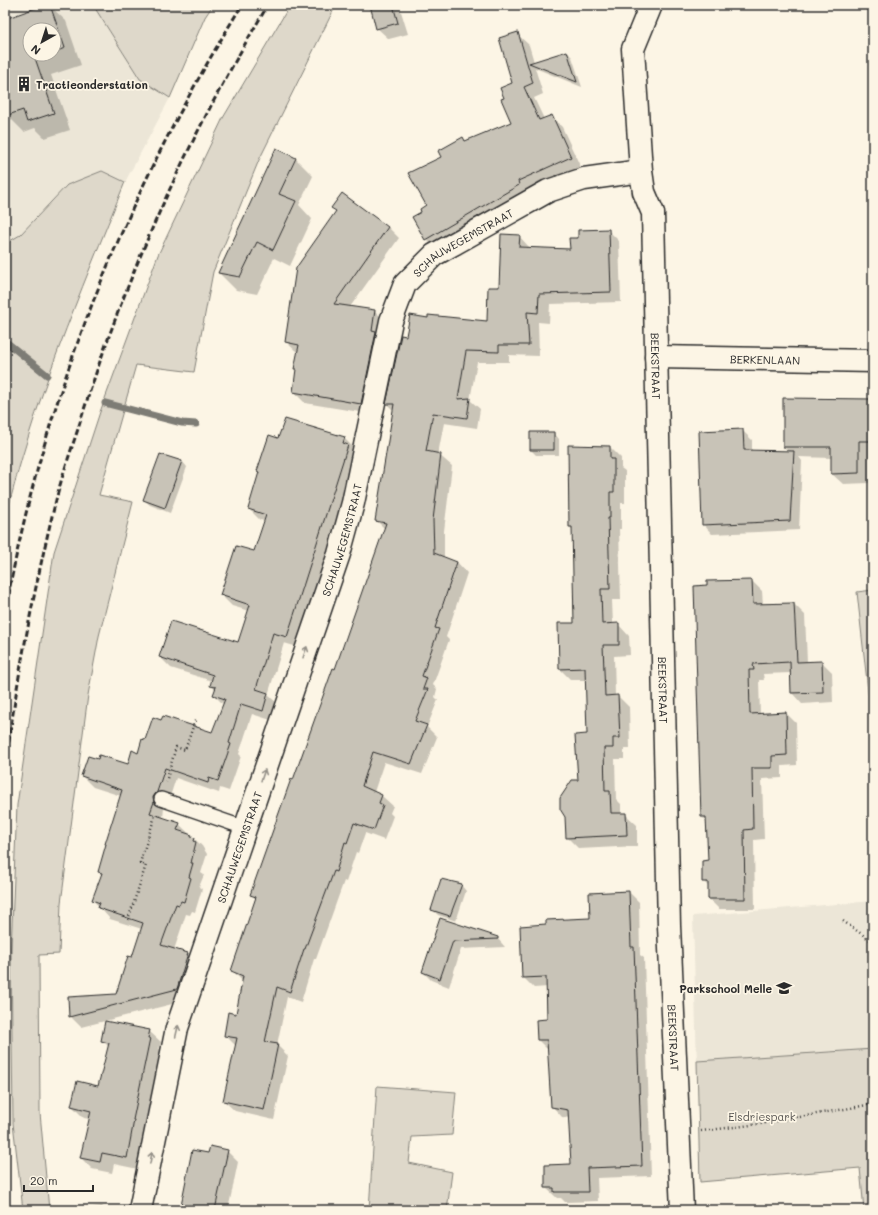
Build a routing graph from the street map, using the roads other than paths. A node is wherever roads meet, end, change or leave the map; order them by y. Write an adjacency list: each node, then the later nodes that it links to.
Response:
1 (651, 5): 2 (street)
2 (641, 171): 3 (street, BEEKSTRAAT); 6 (street, SCHAUWEGEMSTRAAT, one-way to 2)
3 (656, 357): 4 (street, BERKENLAAN); 8 (street, BEEKSTRAAT)
4 (873, 361)
5 (161, 800): 6 (lane)
6 (245, 828): 7 (street, SCHAUWEGEMSTRAAT, one-way to 6)
7 (140, 1210)
8 (682, 1210)

